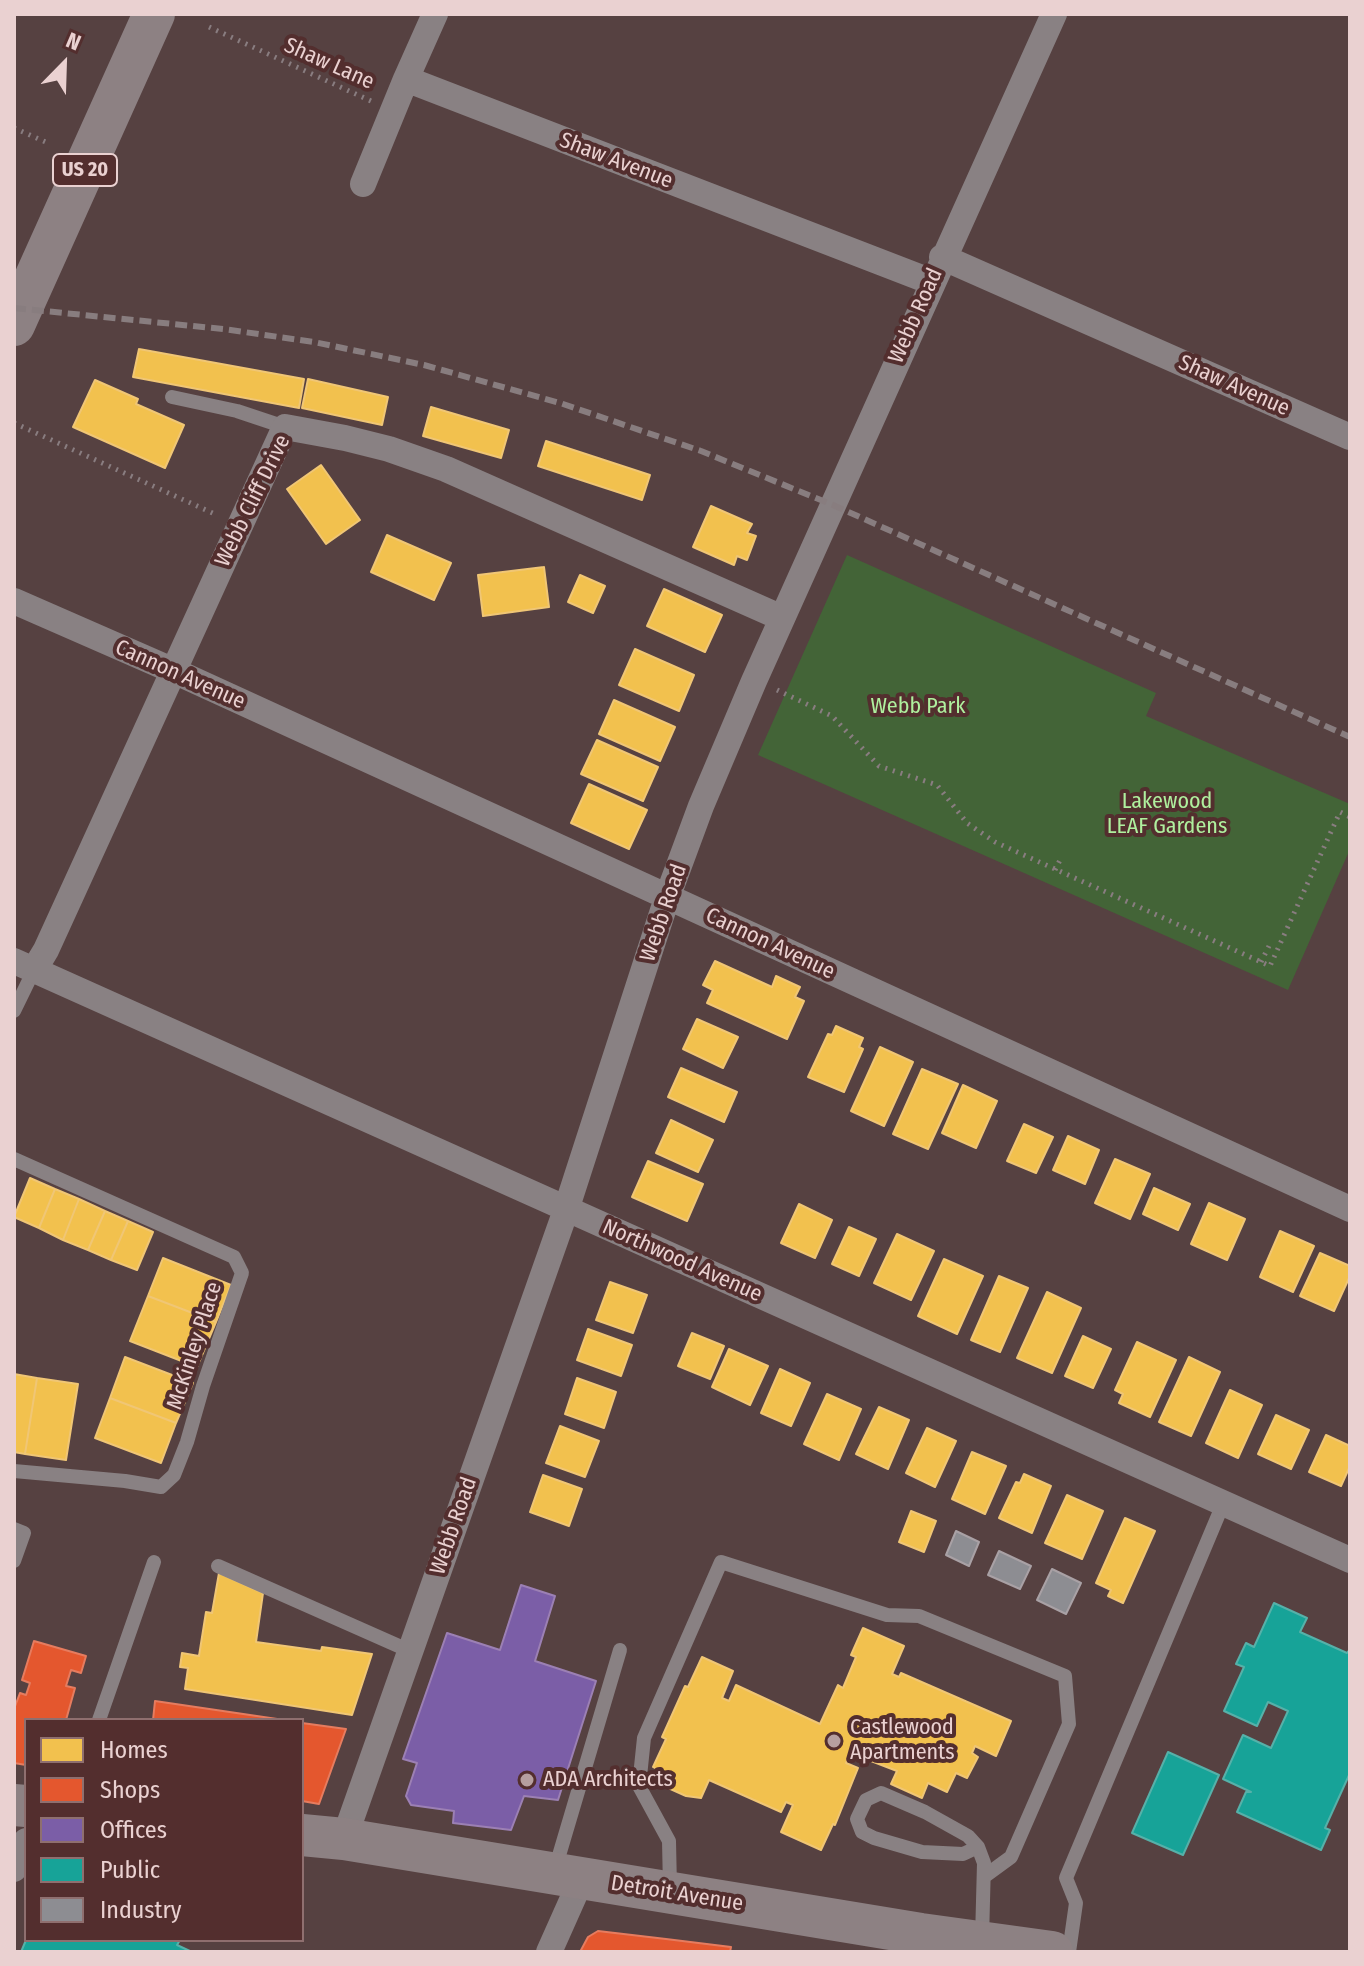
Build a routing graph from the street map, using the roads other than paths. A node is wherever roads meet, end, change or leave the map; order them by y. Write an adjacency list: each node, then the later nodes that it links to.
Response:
1 (154, 14): 8 (main road, US 20)
2 (435, 14): 4 (street)
3 (1054, 14): 6 (street, Webb Road)
4 (406, 79): 5 (street); 7 (street, Shaw Avenue)
5 (363, 184)
6 (942, 257): 7 (street, Webb Road); 11 (street, Shaw Avenue)
7 (932, 282): 13 (street, Webb Road)
8 (14, 325)
9 (172, 397): 10 (lane)
10 (285, 427): 13 (street, Webb Cliff Drive); 14 (street, Webb Cliff Drive)
11 (1350, 437)
12 (14, 601): 14 (street, Cannon Avenue)
13 (782, 618): 15 (street, Webb Road)
14 (174, 671): 15 (street, Cannon Avenue); 16 (street, Webb Cliff Drive)
15 (667, 898): 19 (street, Cannon Avenue); 20 (street, Webb Road)
16 (24, 966): 17 (lane, Webb Cliff Drive); 20 (street, Northwood Avenue)
17 (14, 1011)
18 (14, 1159): 21 (lane, McKinley Place)
19 (1350, 1209)
20 (566, 1210): 22 (street, Northwood Avenue); 29 (street, Webb Road)
21 (14, 1471)
22 (1223, 1504): 24 (street, Northwood Avenue); 43 (lane)
23 (14, 1529): 25 (lane)
24 (1350, 1560)
25 (14, 1561)
26 (154, 1562): 30 (lane)
27 (218, 1566): 29 (lane)
28 (620, 1650): 36 (lane)
29 (410, 1651): 32 (street, Webb Road)
30 (100, 1718)
31 (304, 1835): 32 (main road, Detroit Avenue)
32 (344, 1839): 36 (main road, Detroit Avenue)
33 (24, 1846): 35 (street)
34 (978, 1847): 34 (lane); 37 (lane)
35 (14, 1869)
36 (568, 1876): 38 (main road, Detroit Avenue); 41 (street)
37 (985, 1876): 38 (lane); 40 (lane)
38 (670, 1893): 39 (main road, Detroit Avenue)
39 (917, 1943): 40 (main road, Detroit Avenue)
40 (982, 1943): 42 (main road, Detroit Avenue)
41 (549, 1952)
42 (1052, 1952)
43 (1069, 1952)

